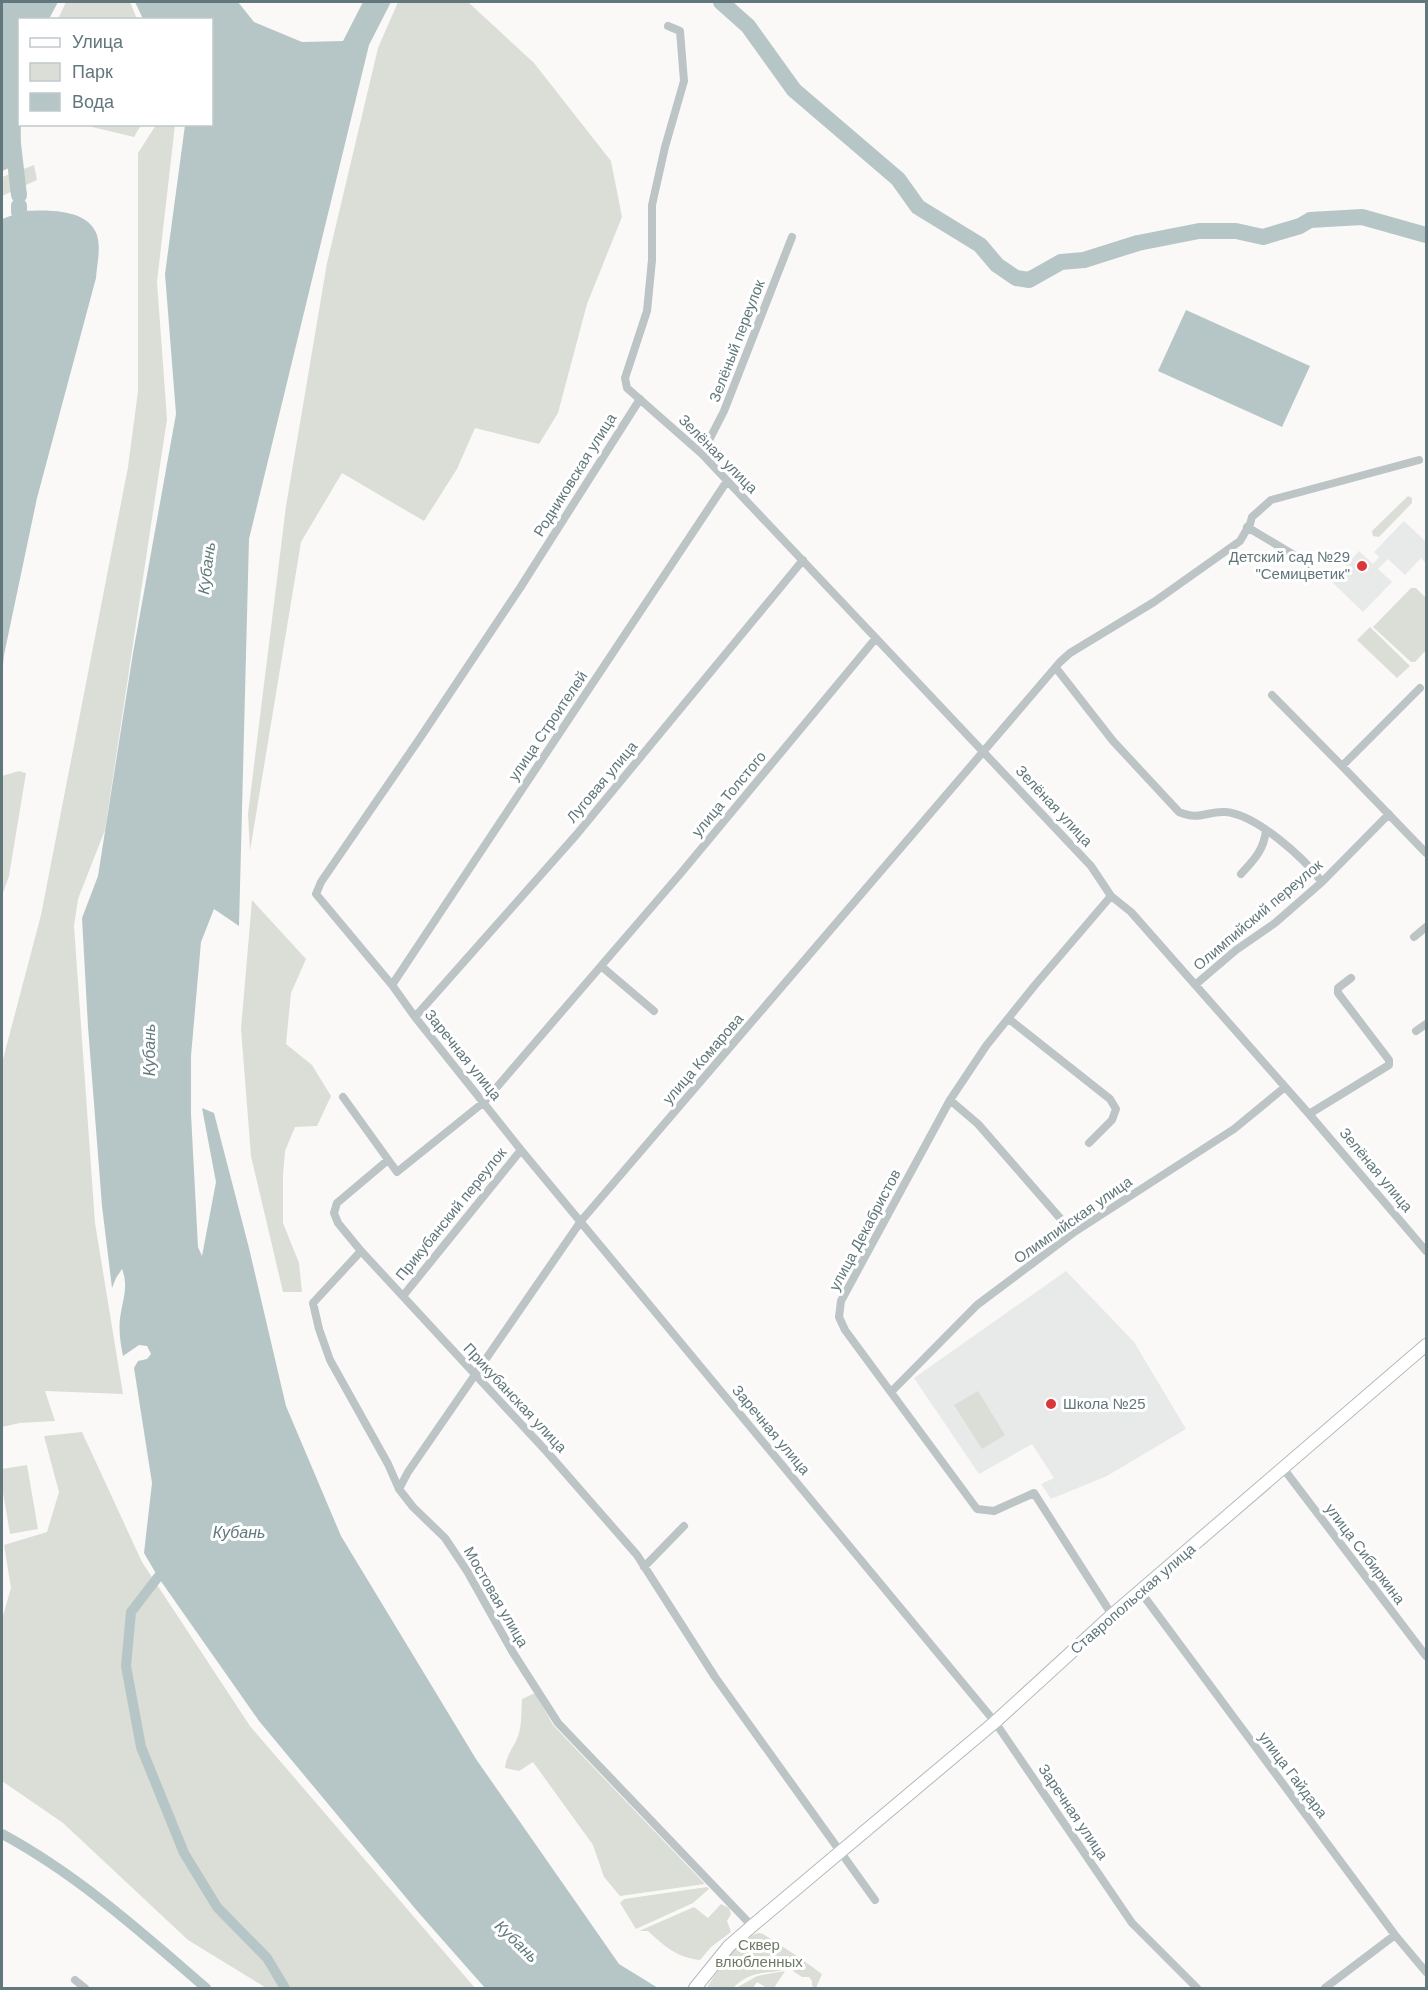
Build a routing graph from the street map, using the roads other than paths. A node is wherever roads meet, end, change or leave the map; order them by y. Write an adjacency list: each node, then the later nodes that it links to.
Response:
1 (668, 26): 3 (street)
2 (792, 237): 4 (street, Зелёный переулок)
3 (640, 399): 4 (street, Зелёная улица); 21 (street, Родниковская улица)
4 (702, 454): 6 (street, Зелёная улица)
5 (1419, 460): 7 (street, улица Комарова)
6 (728, 481): 8 (street, Зелёная улица); 28 (street, улица Строителей)
7 (1247, 527): 9 (street); 11 (street, улица Комарова)
8 (803, 560): 10 (street, Зелёная улица); 30 (street, Луговая улица)
9 (1309, 564)
10 (876, 638): 14 (street, Зелёная улица); 25 (street, улица Толстого)
11 (1056, 668): 14 (street, улица Комарова); 17 (street)
12 (1420, 688): 15 (street)
13 (1272, 695): 15 (street)
14 (984, 752): 22 (street, Зелёная улица); 42 (street, улица Комарова)
15 (1342, 766): 16 (street)
16 (1389, 814): 18 (street); 20 (street, Олимпийский переулок)
17 (1266, 830): 19 (street); 20 (street)
18 (1426, 853)
19 (1241, 874)
20 (1322, 882): 27 (street, Олимпийский переулок)
21 (316, 894): 28 (street, Заречная улица)
22 (1111, 896): 27 (street, Зелёная улица); 31 (street, улица Декабристов)
23 (1426, 927): 24 (street)
24 (1414, 937)
25 (601, 966): 29 (street); 37 (street, улица Толстого)
26 (1351, 978): 38 (street)
27 (1195, 985): 34 (street, Зелёная улица)
28 (392, 986): 30 (street, Заречная улица)
29 (654, 1011)
30 (415, 1017): 37 (street, Заречная улица)
31 (1009, 1019): 36 (street, улица Декабристов); 39 (street)
32 (1426, 1024): 33 (street)
33 (1416, 1031)
34 (1285, 1087): 38 (street, Зелёная улица); 43 (street, Олимпийская улица)
35 (343, 1097): 41 (street)
36 (950, 1100): 43 (street); 49 (street, улица Декабристов)
37 (484, 1102): 40 (street, Заречная улица); 41 (street, улица Толстого)
38 (1310, 1114): 45 (street, Зелёная улица)
39 (1089, 1143)
40 (521, 1150): 42 (street, Заречная улица); 46 (street, Прикубанский переулок)
41 (388, 1160): 44 (street, Прикубанская улица)
42 (581, 1221): 48 (street, улица Комарова); 57 (street, Заречная улица)
43 (1073, 1233): 49 (street, Олимпийская улица)
44 (361, 1251): 46 (street, Прикубанская улица); 51 (street, Мостовая улица)
45 (1426, 1251)
46 (403, 1296): 48 (street, Прикубанская улица)
47 (1426, 1346): 50 (main road, Ставропольская улица)
48 (474, 1374): 51 (street, улица Комарова); 53 (street, Прикубанская улица)
49 (891, 1392): 55 (street, улица Декабристов)
50 (1283, 1468): 54 (main road, Ставропольская улица); 56 (street, улица Сибиркина)
51 (399, 1489): 60 (street, Мостовая улица)
52 (684, 1526): 53 (street)
53 (644, 1567): 58 (street, Прикубанская улица)
54 (1140, 1591): 55 (main road, Ставропольская улица); 61 (street, улица Гайдара)
55 (1112, 1615): 57 (main road, Ставропольская улица)
56 (1426, 1656)
57 (995, 1722): 58 (main road, Ставропольская улица); 67 (street, Заречная улица)
58 (840, 1853): 59 (street); 60 (main road, Ставропольская улица)
59 (875, 1900)
60 (752, 1926): 65 (main road, Ставропольская улица)
61 (1395, 1935): 62 (street, улица Гайдара); 68 (street)
62 (1424, 1961): 63 (street, улица Гайдара)
63 (1426, 1972)
64 (75, 1980): 66 (street)
65 (699, 1984)
66 (85, 1989)
67 (1197, 1989)
68 (1325, 1989)

